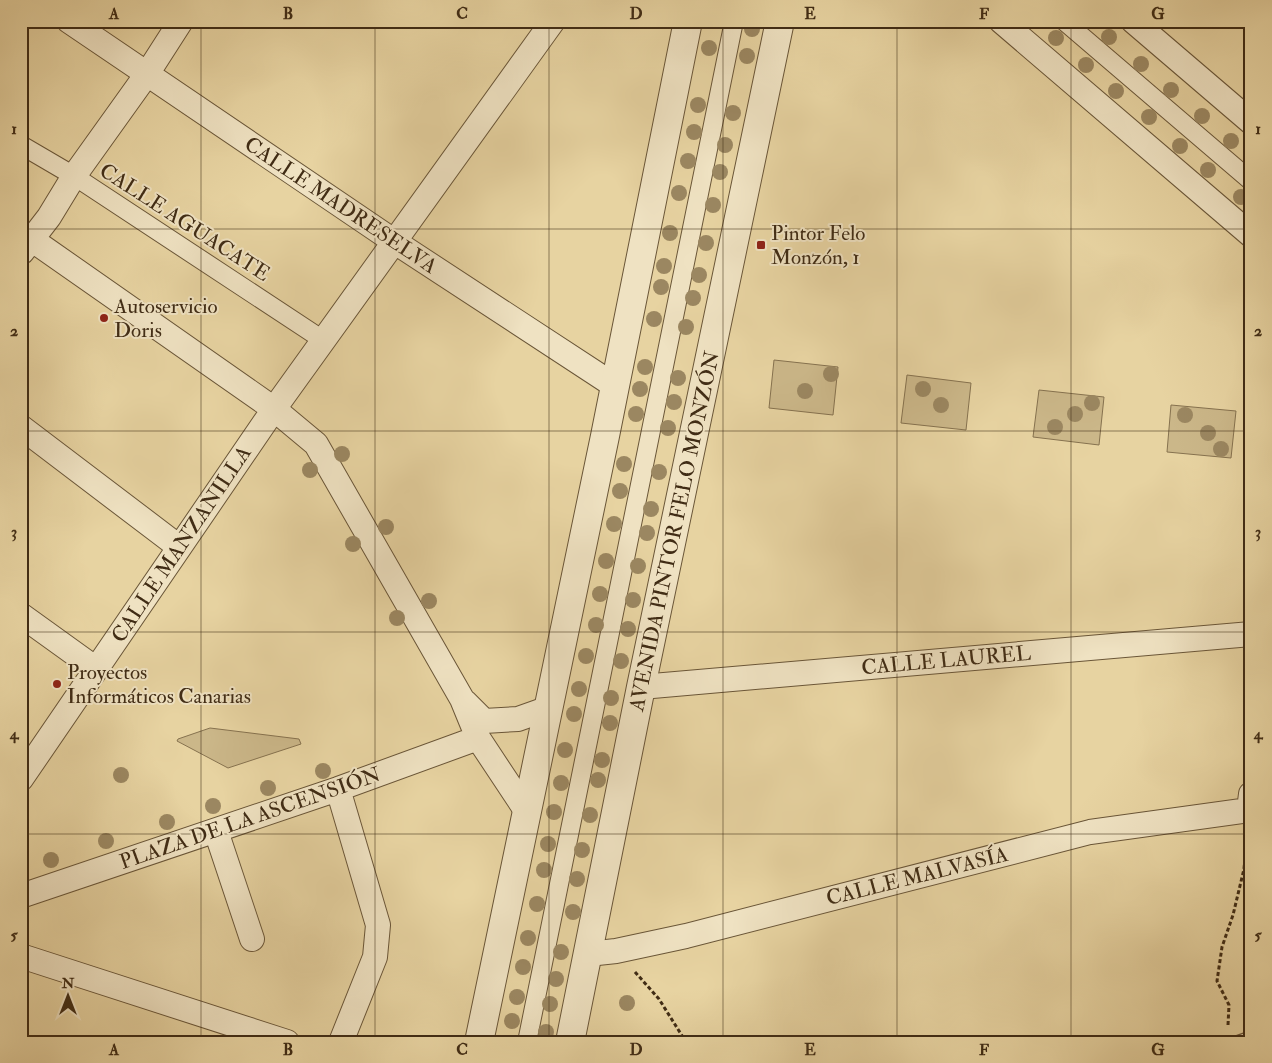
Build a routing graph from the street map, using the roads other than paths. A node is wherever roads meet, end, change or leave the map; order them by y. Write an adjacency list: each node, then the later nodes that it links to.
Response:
1 (69, 21): 10 (street, CALLE MADRESELVA)
2 (181, 21): 10 (street)
3 (553, 21): 16 (street, CALLE MANZANILLA)
4 (688, 21): 19 (street)
5 (734, 21): 43 (street, AVENIDA PINTOR FELO MONZÓN)
6 (780, 21): 26 (street, AVENIDA PINTOR FELO MONZÓN)
7 (1001, 21): 15 (street)
8 (1064, 21): 14 (street)
9 (1134, 21): 11 (street)
10 (147, 74): 13 (street); 16 (street, CALLE MADRESELVA)
11 (1251, 122)
12 (21, 145): 13 (street, CALLE AGUACATE)
13 (74, 176): 17 (street); 18 (street, CALLE AGUACATE)
14 (1251, 181)
15 (1251, 235)
16 (394, 242): 18 (street, CALLE MANZANILLA); 19 (street, CALLE MADRESELVA)
17 (26, 246): 20 (street)
18 (323, 340): 20 (street, CALLE MANZANILLA)
19 (615, 386): 28 (street)
20 (274, 409): 22 (street, CALLE MANZANILLA); 27 (street)
21 (21, 427): 22 (street)
22 (179, 547): 25 (street, CALLE MANZANILLA)
23 (21, 615): 25 (street)
24 (1251, 634): 26 (street, CALLE LAUREL)
25 (96, 669): 30 (street, CALLE MANZANILLA)
26 (641, 687): 37 (street, AVENIDA PINTOR FELO MONZÓN)
27 (462, 699): 28 (street); 29 (street)
28 (549, 708): 33 (street)
29 (478, 738): 31 (street, PLAZA DE LA ASCENSIÓN); 33 (street)
30 (21, 779)
31 (338, 789): 34 (street, PLAZA DE LA ASCENSIÓN); 41 (street)
32 (1250, 802): 37 (street, CALLE MALVASÍA)
33 (527, 812): 42 (street)
34 (216, 831): 35 (street, PLAZA DE LA ASCENSIÓN); 36 (street)
35 (21, 896)
36 (252, 939)
37 (588, 954): 44 (street, AVENIDA PINTOR FELO MONZÓN)
38 (21, 956): 40 (street)
39 (1251, 1037): 45 (lane)
40 (287, 1042)
41 (341, 1042)
42 (479, 1042)
43 (527, 1042)
44 (570, 1042)
45 (1237, 1042)

